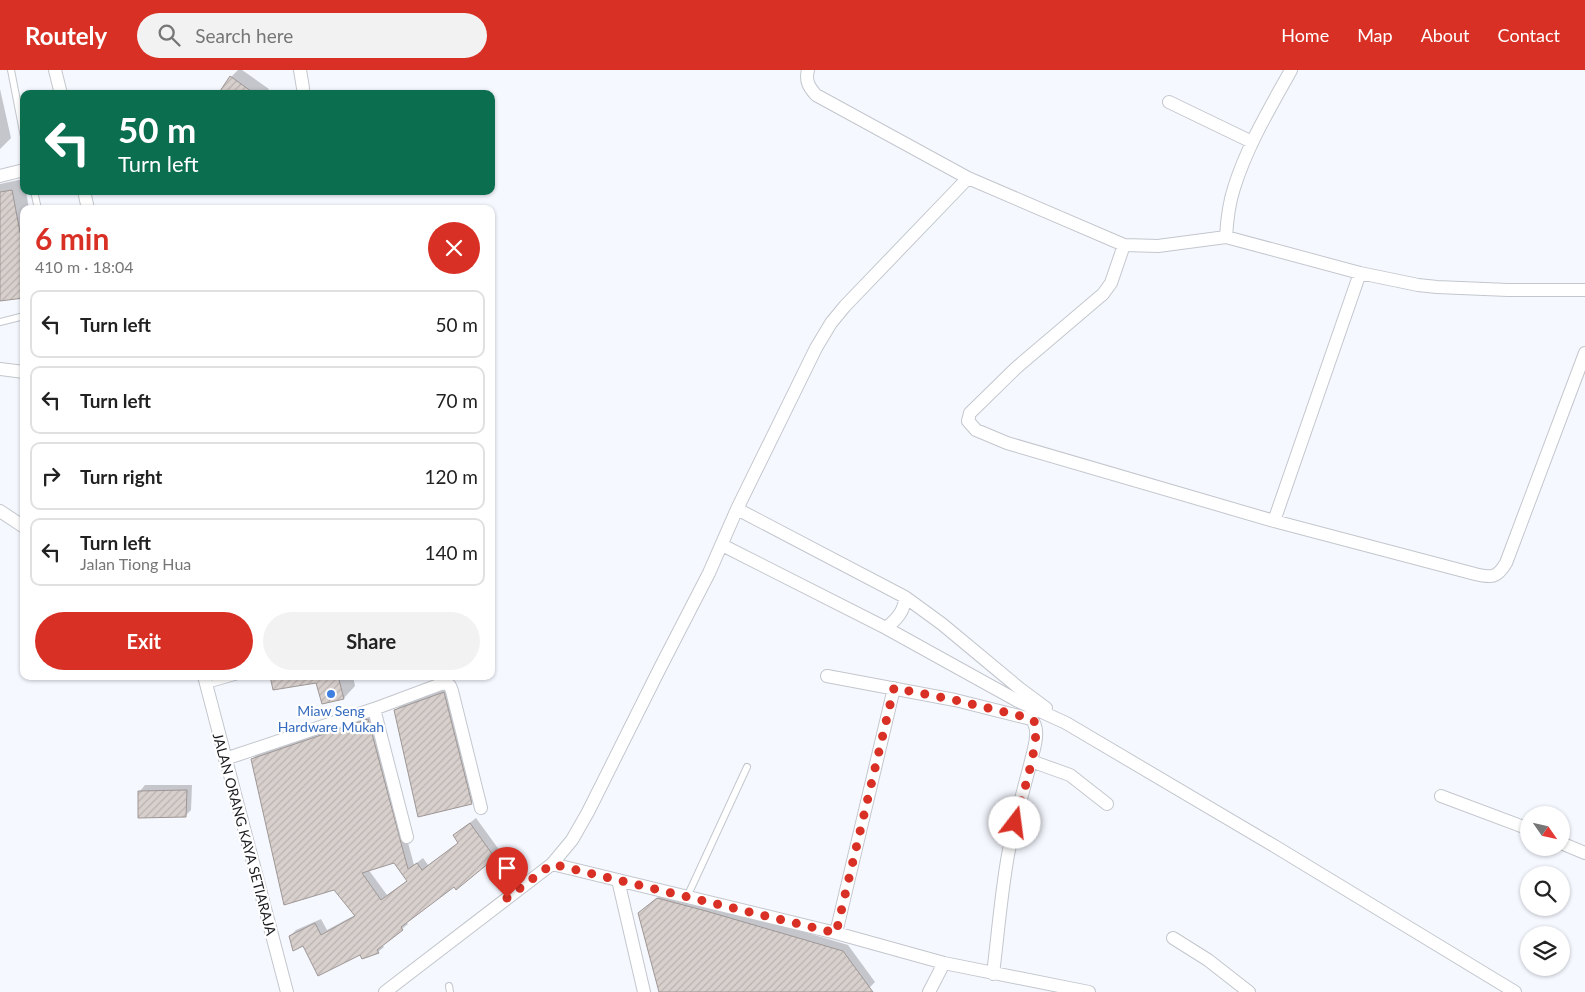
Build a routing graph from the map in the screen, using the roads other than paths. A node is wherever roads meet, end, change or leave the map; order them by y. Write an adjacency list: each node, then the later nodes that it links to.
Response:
1 (11, 70): 9 (lane)
2 (55, 70): 7 (street)
3 (300, 70): 6 (street)
4 (808, 70): 13 (street)
5 (1291, 70): 10 (street)
6 (303, 88)
7 (60, 90)
8 (1169, 102): 10 (street)
9 (20, 116)
10 (1252, 142): 14 (street)
11 (20, 171): 12 (street)
12 (0, 176)
13 (968, 178): 15 (street); 23 (street)
14 (1226, 237): 15 (street); 16 (street)
15 (1124, 245): 25 (street)
16 (1360, 273): 17 (street); 25 (street)
17 (1585, 290)
18 (20, 317): 19 (lane)
19 (0, 322)
20 (1585, 353): 25 (street)
21 (0, 370): 22 (street)
22 (20, 372)
23 (737, 509): 27 (street); 28 (street)
24 (0, 511): 26 (street)
25 (1274, 521)
26 (20, 524)
27 (722, 545): 29 (street); 45 (street)
28 (905, 597): 29 (street); 34 (street)
29 (886, 628): 34 (street)
30 (827, 676): 32 (street)
31 (205, 681): 35 (street, JALAN ORANG KAYA SETIARAJA)
32 (894, 688): 36 (street); 48 (street)
33 (374, 709): 35 (street); 40 (street); 42 (street)
34 (1066, 723): 58 (street)
35 (225, 759): 52 (street, JALAN ORANG KAYA SETIARAJA)
36 (1032, 761): 39 (street); 51 (street)
37 (747, 767): 47 (lane)
38 (1441, 796): 41 (street)
39 (1107, 804)
40 (481, 808)
41 (1520, 826)
42 (407, 837)
43 (1570, 847): 44 (street)
44 (1585, 853)
45 (552, 864): 46 (street); 53 (street)
46 (618, 880): 47 (street); 54 (street)
47 (687, 897): 48 (street)
48 (836, 933): 50 (street)
49 (1173, 938): 57 (street)
50 (944, 964): 51 (street); 55 (street)
51 (993, 974): 56 (street)
52 (287, 992)
53 (385, 992)
54 (644, 992)
55 (929, 992)
56 (1089, 992)
57 (1250, 992)
58 (1515, 992)

